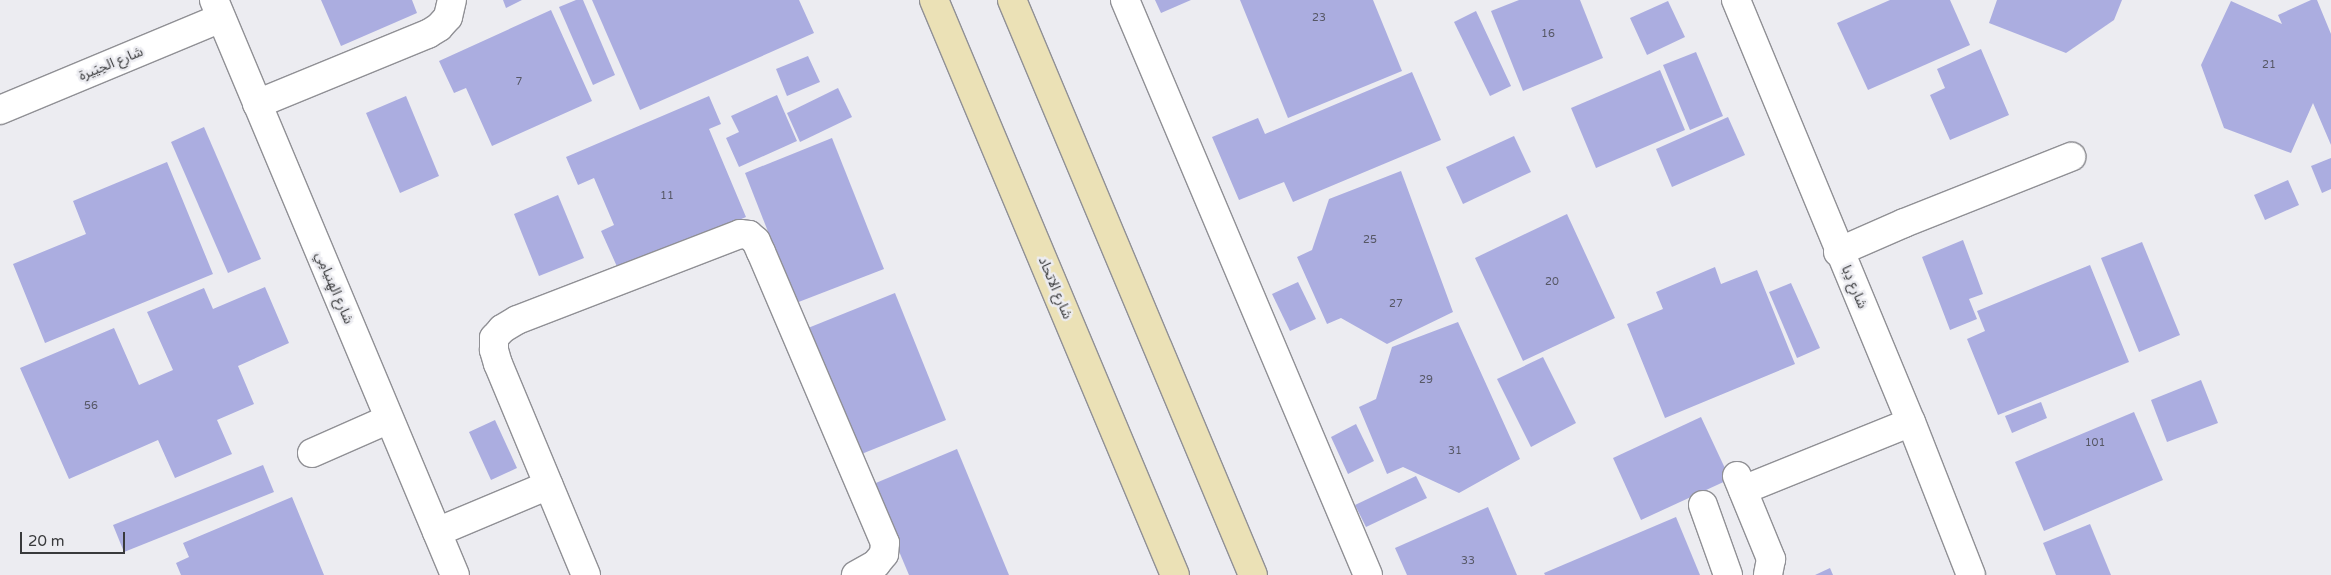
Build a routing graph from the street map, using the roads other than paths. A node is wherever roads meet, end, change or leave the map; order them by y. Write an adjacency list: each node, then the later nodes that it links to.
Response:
1 (452, 0): 7 (street)
2 (934, 0): 20 (main road, شارع الاتحاد)
3 (1012, 0): 21 (main road)
4 (1125, 0): 22 (street)
5 (1736, 0): 10 (street, شارع دِبا)
6 (217, 9): 7 (street, شارع الهِنيامِي); 8 (street, شارع الحِيَيرة)
7 (257, 104): 11 (street, شارع الهِنيامِي)
8 (0, 110)
9 (2071, 157): 10 (street)
10 (1838, 252): 12 (street, شارع دِبا)
11 (390, 419): 13 (street); 16 (street, شارع الهِنيامِي)
12 (1911, 422): 24 (street); 25 (street, شارع دِبا)
13 (312, 453)
14 (549, 485): 16 (street); 18 (street); 19 (street)
15 (1703, 505): 23 (street)
16 (437, 532): 17 (street, شارع الهِنيامِي)
17 (455, 575)
18 (586, 575)
19 (856, 575)
20 (1175, 575)
21 (1253, 575)
22 (1368, 575)
23 (1728, 575)
24 (1768, 575)
25 (1971, 575)

